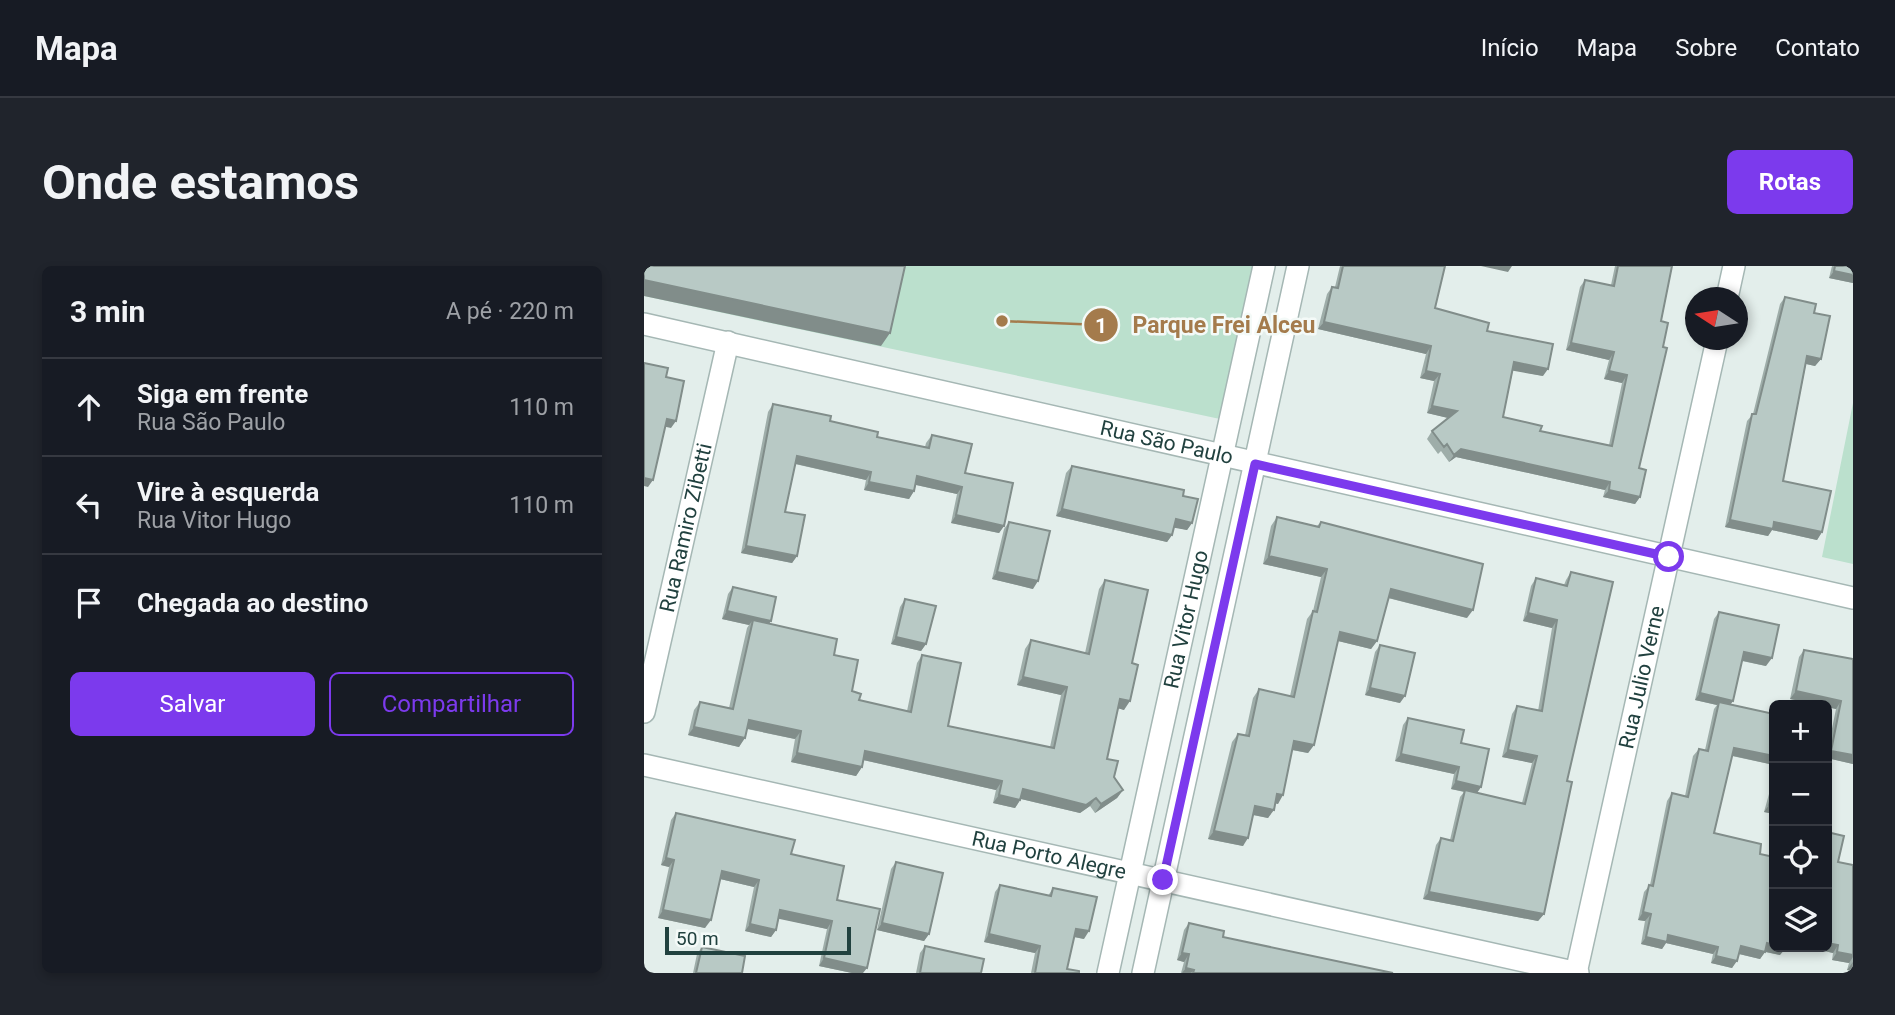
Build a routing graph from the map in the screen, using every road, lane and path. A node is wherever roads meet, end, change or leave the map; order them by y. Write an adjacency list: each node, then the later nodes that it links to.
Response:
1 (1264, 266): 8 (street, Rua Vitor Hugo)
2 (1298, 266): 9 (street, Rua Vitor Hugo)
3 (1734, 266): 4 (street)
4 (1729, 287)
5 (644, 324): 6 (street, Rua São Paulo)
6 (727, 342): 8 (street, Rua São Paulo); 12 (street, Rua Ramiro Zibetti)
7 (1715, 350): 10 (street, Rua Julio Verne)
8 (1222, 457): 9 (street, Rua São Paulo); 14 (street, Rua Vitor Hugo)
9 (1255, 464): 10 (street, Rua São Paulo); 15 (street, Rua Vitor Hugo)
10 (1669, 557): 11 (street, Rua São Paulo); 18 (street, Rua Julio Verne)
11 (1853, 598)
12 (644, 712)
13 (644, 765): 14 (street, Rua Porto Alegre)
14 (1130, 873): 15 (street, Rua Porto Alegre); 16 (street, Rua Vitor Hugo)
15 (1163, 880): 17 (street, Rua Vitor Hugo); 18 (street, Rua Porto Alegre)
16 (1108, 973)
17 (1143, 973)
18 (1576, 973)

